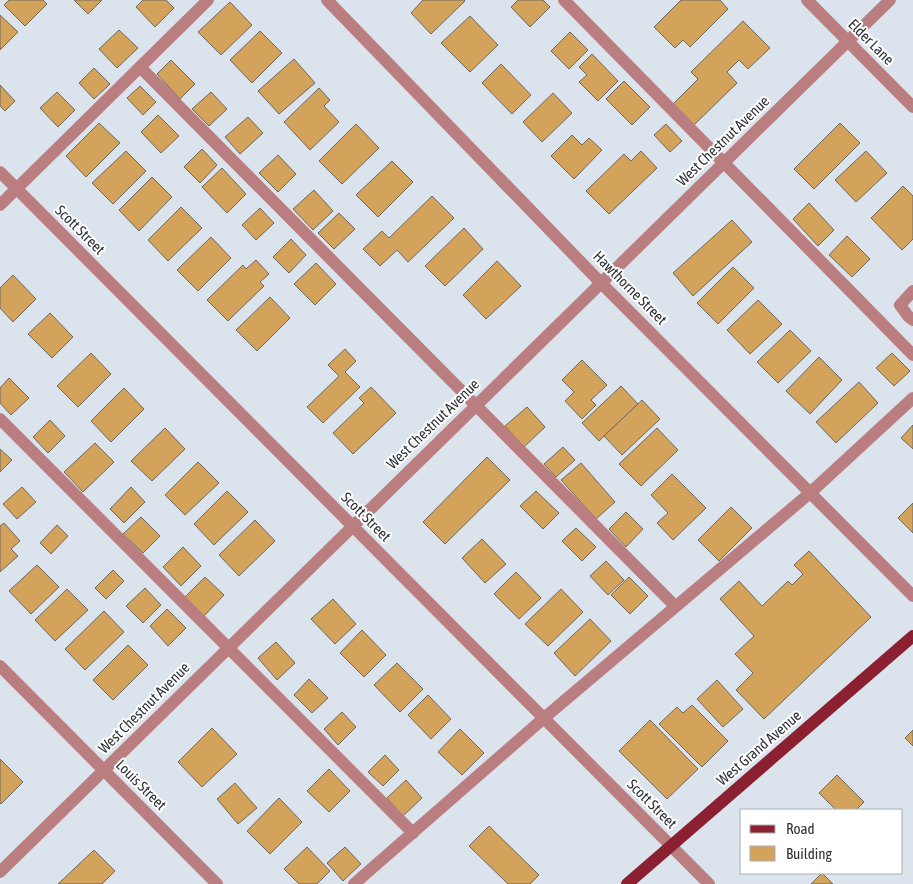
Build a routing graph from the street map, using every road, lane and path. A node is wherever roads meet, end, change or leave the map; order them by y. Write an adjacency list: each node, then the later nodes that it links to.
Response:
1 (208, 0): 7 (street)
2 (327, 0): 13 (street, Hawthorne Street)
3 (564, 0): 9 (street)
4 (807, 0): 6 (street, Elder Lane)
5 (890, 0): 6 (street, West Chestnut Avenue)
6 (848, 41): 8 (street, Elder Lane); 9 (street, West Chestnut Avenue)
7 (140, 67): 11 (street); 18 (street)
8 (913, 107)
9 (724, 162): 13 (street, West Chestnut Avenue); 16 (street)
10 (0, 172): 11 (street, Scott Street)
11 (16, 189): 12 (street); 21 (street, Scott Street)
12 (0, 205)
13 (601, 283): 18 (street, West Chestnut Avenue); 20 (street, Hawthorne Street)
14 (913, 291): 15 (street)
15 (913, 320)
16 (913, 355)
17 (913, 398): 20 (street)
18 (476, 406): 21 (street, West Chestnut Avenue); 23 (street)
19 (0, 419): 25 (street)
20 (810, 493): 22 (street, Hawthorne Street); 23 (street)
21 (353, 526): 25 (street, West Chestnut Avenue); 27 (street, Scott Street)
22 (913, 596)
23 (675, 606): 27 (street)
24 (913, 636): 30 (main road, West Grand Avenue)
25 (228, 648): 28 (street, West Chestnut Avenue); 29 (street)
26 (0, 666): 28 (street, Louis Street)
27 (544, 718): 29 (street); 30 (street, Scott Street)
28 (104, 770): 31 (street, West Chestnut Avenue); 32 (street, Louis Street)
29 (413, 833): 33 (street)
30 (671, 846): 34 (main road, West Grand Avenue); 35 (street, Scott Street)
31 (0, 872)
32 (217, 884)
33 (354, 884)
34 (627, 884)
35 (709, 884)

